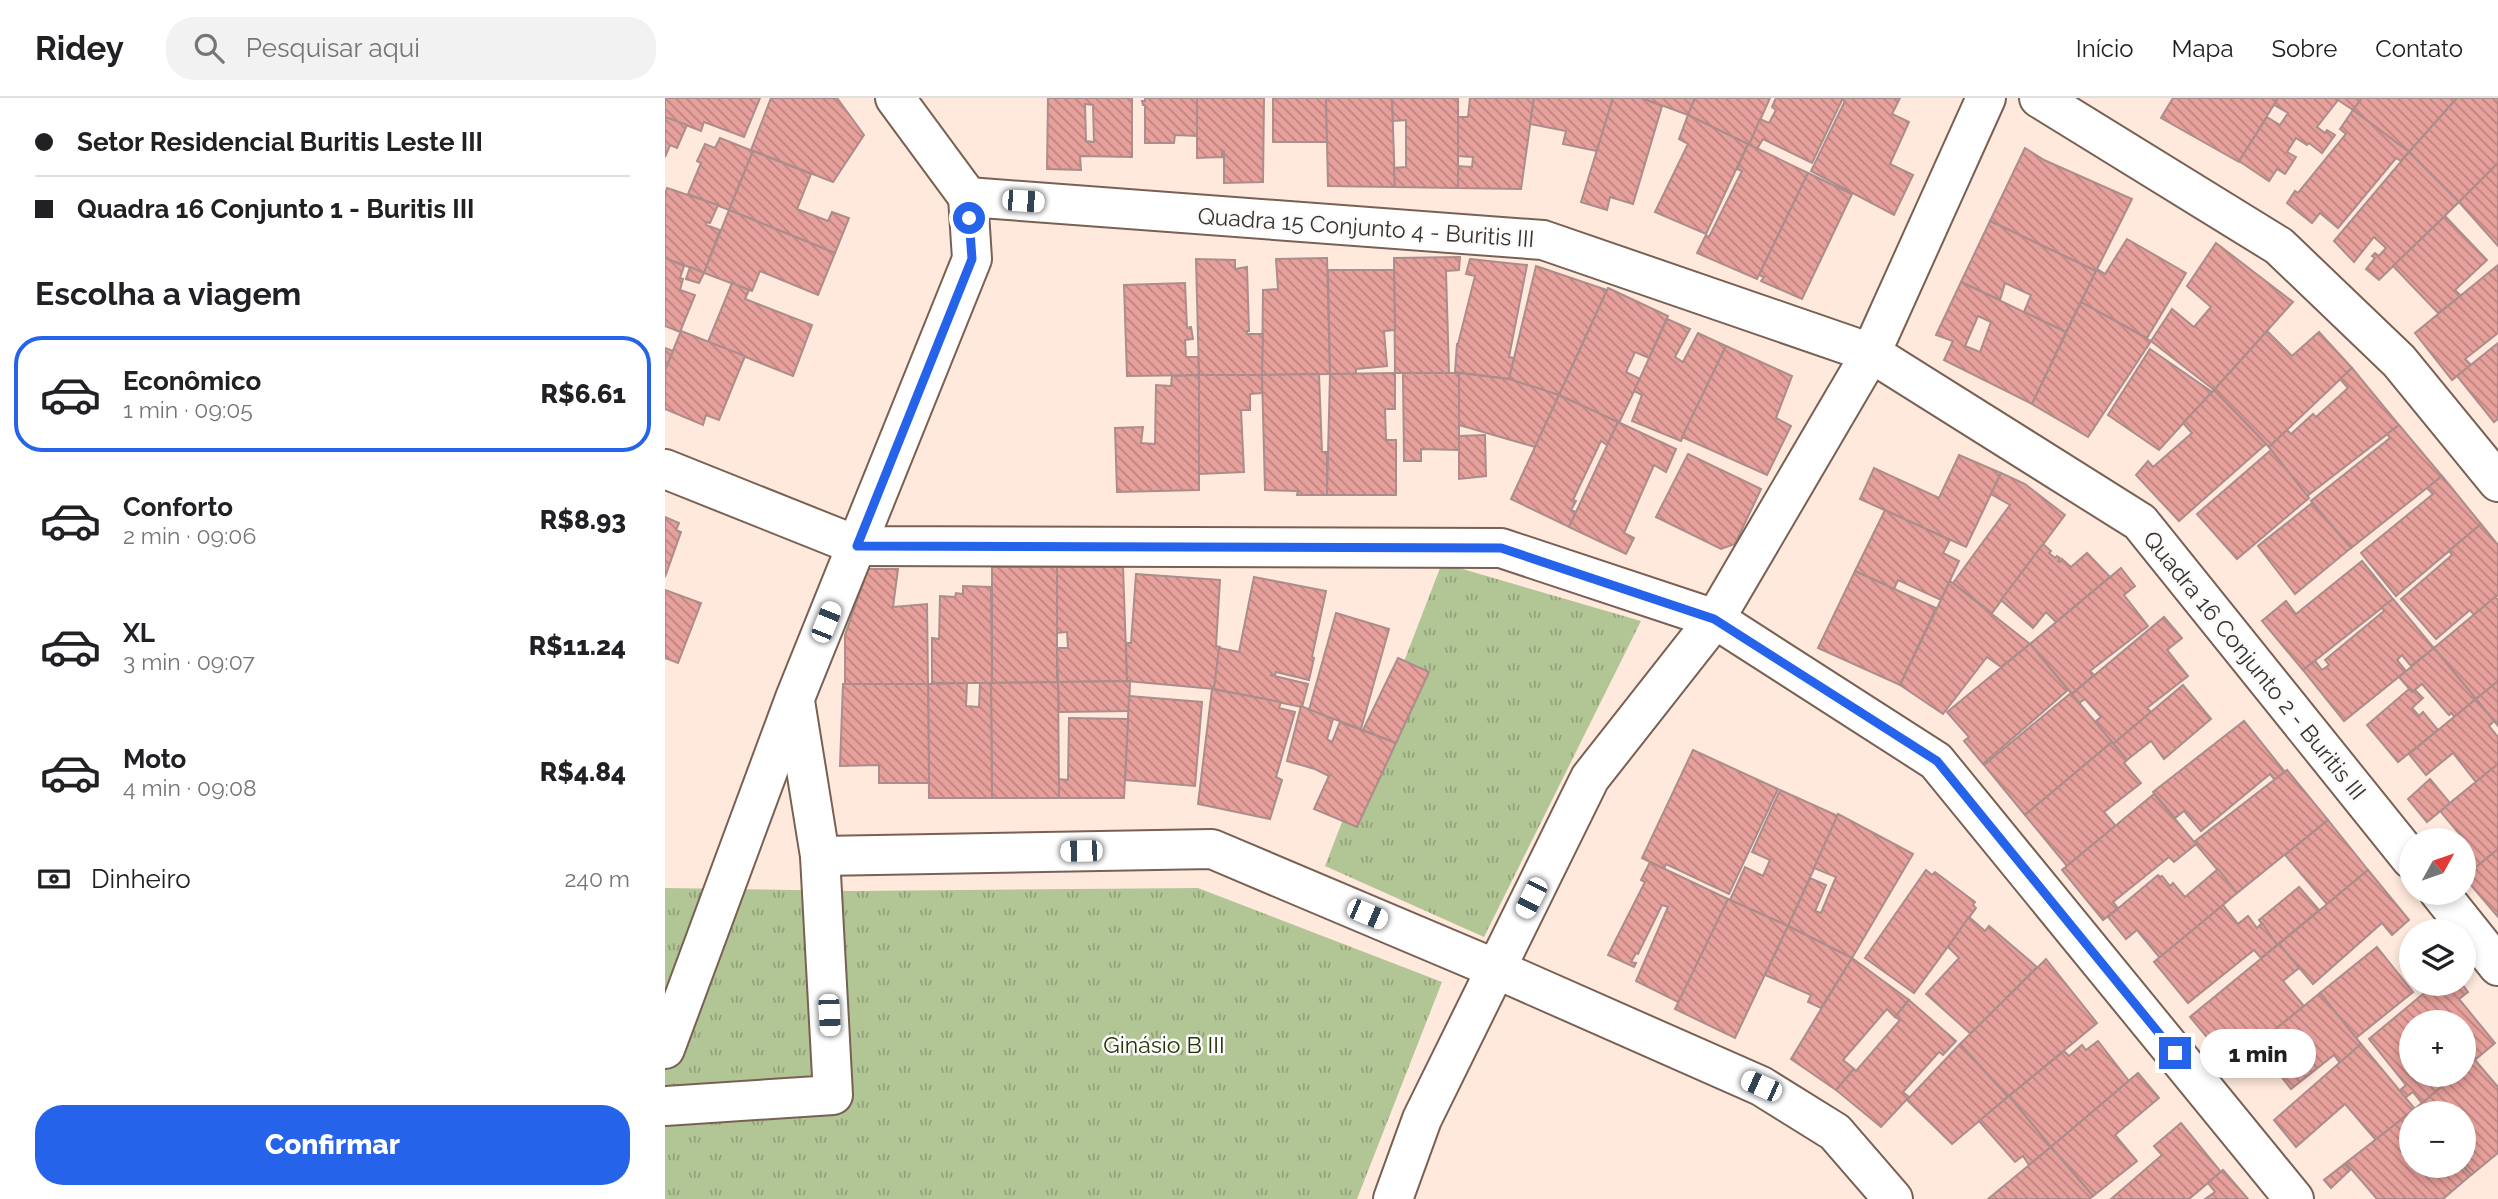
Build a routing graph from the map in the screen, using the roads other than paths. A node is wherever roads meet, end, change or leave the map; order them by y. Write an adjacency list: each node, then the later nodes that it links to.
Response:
1 (895, 98): 4 (street)
2 (1986, 98): 5 (street)
3 (2039, 98): 7 (street)
4 (968, 197): 5 (street, Quadra 15 Conjunto 4 - Buritis III); 8 (street)
5 (1871, 353): 9 (street); 11 (street, Quadra 16 Conjunto 2 - Buritis III)
6 (665, 469): 8 (street)
7 (2498, 482)
8 (857, 546): 9 (street); 10 (street)
9 (1714, 619): 15 (street); 20 (street)
10 (795, 698): 12 (street); 16 (street)
11 (2399, 844)
12 (820, 856): 15 (street); 17 (street)
13 (2449, 905): 14 (street)
14 (2498, 966)
15 (1496, 969): 18 (street); 19 (street)
16 (665, 1049)
17 (665, 1106)
18 (1393, 1199)
19 (1893, 1199)
20 (2294, 1199)

